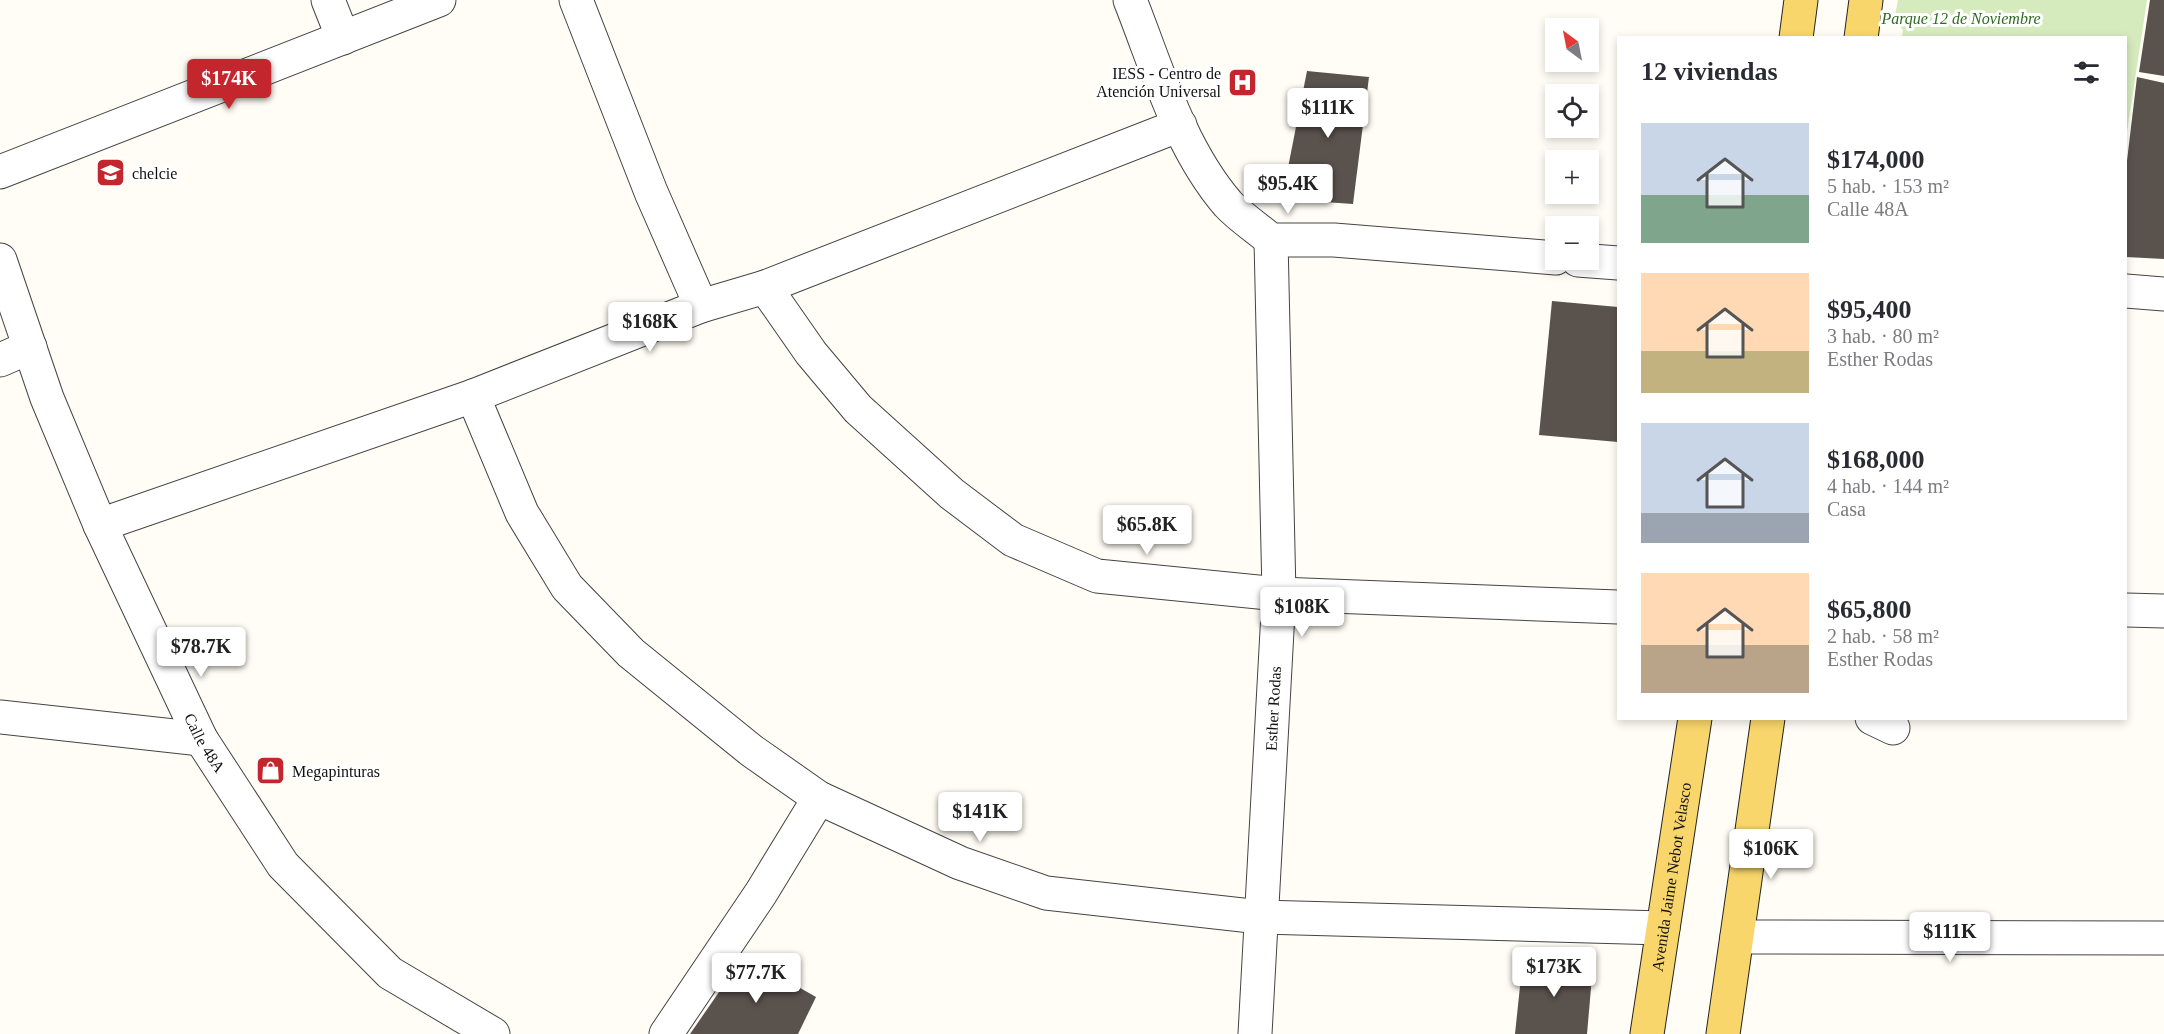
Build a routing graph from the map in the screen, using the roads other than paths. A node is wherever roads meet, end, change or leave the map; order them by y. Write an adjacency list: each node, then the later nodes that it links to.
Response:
1 (328, 0): 9 (street)
2 (439, 0): 9 (street)
3 (576, 0): 20 (street)
4 (1130, 0): 10 (street)
5 (1801, 0): 7 (main road)
6 (1866, 0): 8 (main road)
7 (1796, 36)
8 (1861, 36)
9 (343, 38): 11 (street)
10 (1180, 124): 12 (street); 17 (street)
11 (0, 172)
12 (1271, 240): 13 (street); 25 (street, Esther Rodas)
13 (1545, 257)
14 (0, 260): 21 (street, Calle 48A)
15 (1599, 262): 16 (street)
16 (1617, 263)
17 (765, 287): 20 (street); 25 (street)
18 (2127, 291): 19 (street)
19 (2164, 294)
20 (701, 306): 23 (street)
21 (30, 347): 22 (street); 24 (street, Calle 48A)
22 (0, 360)
23 (473, 396): 24 (street); 33 (street)
24 (100, 525): 32 (street, Calle 48A)
25 (1279, 594): 26 (street); 34 (street, Esther Rodas)
26 (1617, 607)
27 (2127, 610): 28 (street)
28 (2164, 611)
29 (0, 717): 32 (street)
30 (1695, 720): 35 (main road, Avenida Jaime Nebot Velasco)
31 (1768, 720): 36 (main road)
32 (201, 739): 38 (street, Calle 48A)
33 (819, 798): 34 (street); 39 (street)
34 (1260, 917): 35 (street); 40 (street, Esther Rodas)
35 (1663, 927): 41 (main road, Avenida Jaime Nebot Velasco)
36 (1737, 937): 37 (street); 42 (main road)
37 (2164, 938)
38 (493, 1034)
39 (666, 1034)
40 (1255, 1034)
41 (1647, 1034)
42 (1723, 1034)

